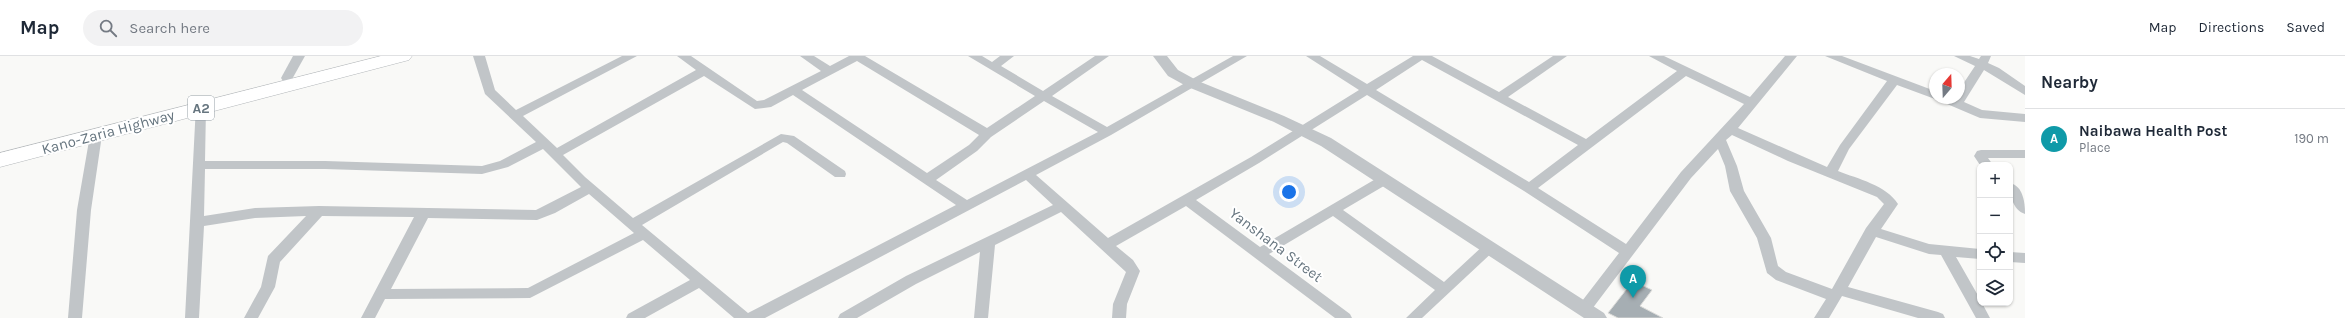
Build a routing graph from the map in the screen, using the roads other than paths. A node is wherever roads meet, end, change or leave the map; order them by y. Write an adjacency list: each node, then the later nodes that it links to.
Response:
1 (299, 56): 26 (street)
2 (372, 56): 26 (highway, Kano-Zaria Highway / A2)
3 (403, 56): 38 (highway, Kano-Zaria Highway / A2)
4 (479, 56): 39 (street)
5 (630, 56): 39 (street)
6 (683, 56): 24 (street)
7 (806, 56): 25 (street)
8 (857, 56): 25 (street); 44 (street)
9 (974, 56): 22 (street)
10 (1008, 56): 22 (street)
11 (1103, 56): 34 (street)
12 (1160, 56): 28 (street)
13 (1242, 56): 28 (street)
14 (1312, 56): 31 (street)
15 (1422, 56): 31 (street); 35 (street)
16 (1561, 56): 35 (street)
17 (1655, 56): 23 (street)
18 (1831, 56): 27 (street)
19 (1960, 56): 21 (street)
20 (1785, 57): 36 (street)
21 (1984, 60): 29 (street); 32 (street)
22 (992, 67): 34 (street)
23 (1686, 70): 36 (street); 48 (street)
24 (704, 71): 30 (street); 50 (street)
25 (829, 71): 30 (street)
26 (287, 78): 49 (highway, Kano-Zaria Highway / A2)
27 (1895, 79): 33 (street); 57 (street)
28 (1193, 84): 42 (street); 43 (street)
29 (2024, 89)
30 (793, 90): 58 (street)
31 (1368, 90): 42 (street); 61 (street)
32 (1965, 90)
33 (1929, 92)
34 (1044, 96): 43 (street); 44 (street)
35 (1499, 98): 48 (street)
36 (1752, 103): 41 (street)
37 (1959, 104): 40 (street)
38 (200, 108): 45 (highway, Kano-Zaria Highway / A2); 54 (street)
39 (515, 115): 47 (street)
40 (2025, 118)
41 (1730, 129): 46 (street); 57 (street)
42 (1303, 130): 59 (street); 63 (street)
43 (1107, 132): 56 (street)
44 (987, 134): 58 (street)
45 (96, 135): 52 (highway, Kano-Zaria Highway / A2); 89 (street)
46 (1719, 138): 77 (street); 85 (street)
47 (544, 144): 50 (street); 54 (street)
48 (1585, 144): 61 (street)
49 (0, 151)
50 (555, 154): 60 (street)
51 (2025, 154): 53 (street)
52 (0, 160)
53 (1985, 162)
54 (199, 165): 70 (street)
55 (840, 174): 71 (street)
56 (1027, 174): 64 (street); 65 (street)
57 (1830, 174): 72 (street)
58 (928, 179): 64 (street)
59 (1384, 180): 67 (street); 76 (street)
60 (590, 188): 69 (street); 71 (street)
61 (1530, 188): 77 (street)
62 (2016, 190): 66 (street)
63 (1186, 199): 75 (street); 79 (street, Yanshana Street)
64 (965, 205): 95 (street)
65 (1062, 206): 74 (street); 75 (street)
66 (2025, 209)
67 (1333, 210): 79 (street); 84 (street)
68 (319, 211): 69 (street); 70 (street); 91 (street)
69 (424, 212): 86 (street)
70 (197, 222): 90 (street)
71 (632, 224): 73 (street)
72 (1871, 232): 78 (street); 85 (street)
73 (644, 234): 83 (street); 86 (street)
74 (988, 244): 96 (street); 97 (street)
75 (1107, 245): 98 (street)
76 (1490, 248): 84 (street); 87 (street)
77 (1626, 251): 87 (street)
78 (1946, 251): 80 (street); 103 (street)
79 (1259, 254): 99 (street, Yanshana Street)
80 (1977, 254)
81 (2013, 257): 82 (street)
82 (2025, 258)
83 (700, 281): 93 (street); 94 (street)
84 (1444, 290): 100 (street)
85 (1837, 293): 88 (street); 101 (street)
86 (381, 294): 92 (street)
87 (1590, 315)
88 (1914, 315): 102 (street)
89 (75, 318)
90 (192, 318)
91 (251, 318)
92 (368, 318)
93 (633, 318)
94 (744, 318)
95 (752, 318)
96 (845, 318)
97 (981, 318)
98 (1119, 318)
99 (1345, 318)
100 (1413, 318)
101 (1821, 318)
102 (1938, 318)
103 (1983, 318)

